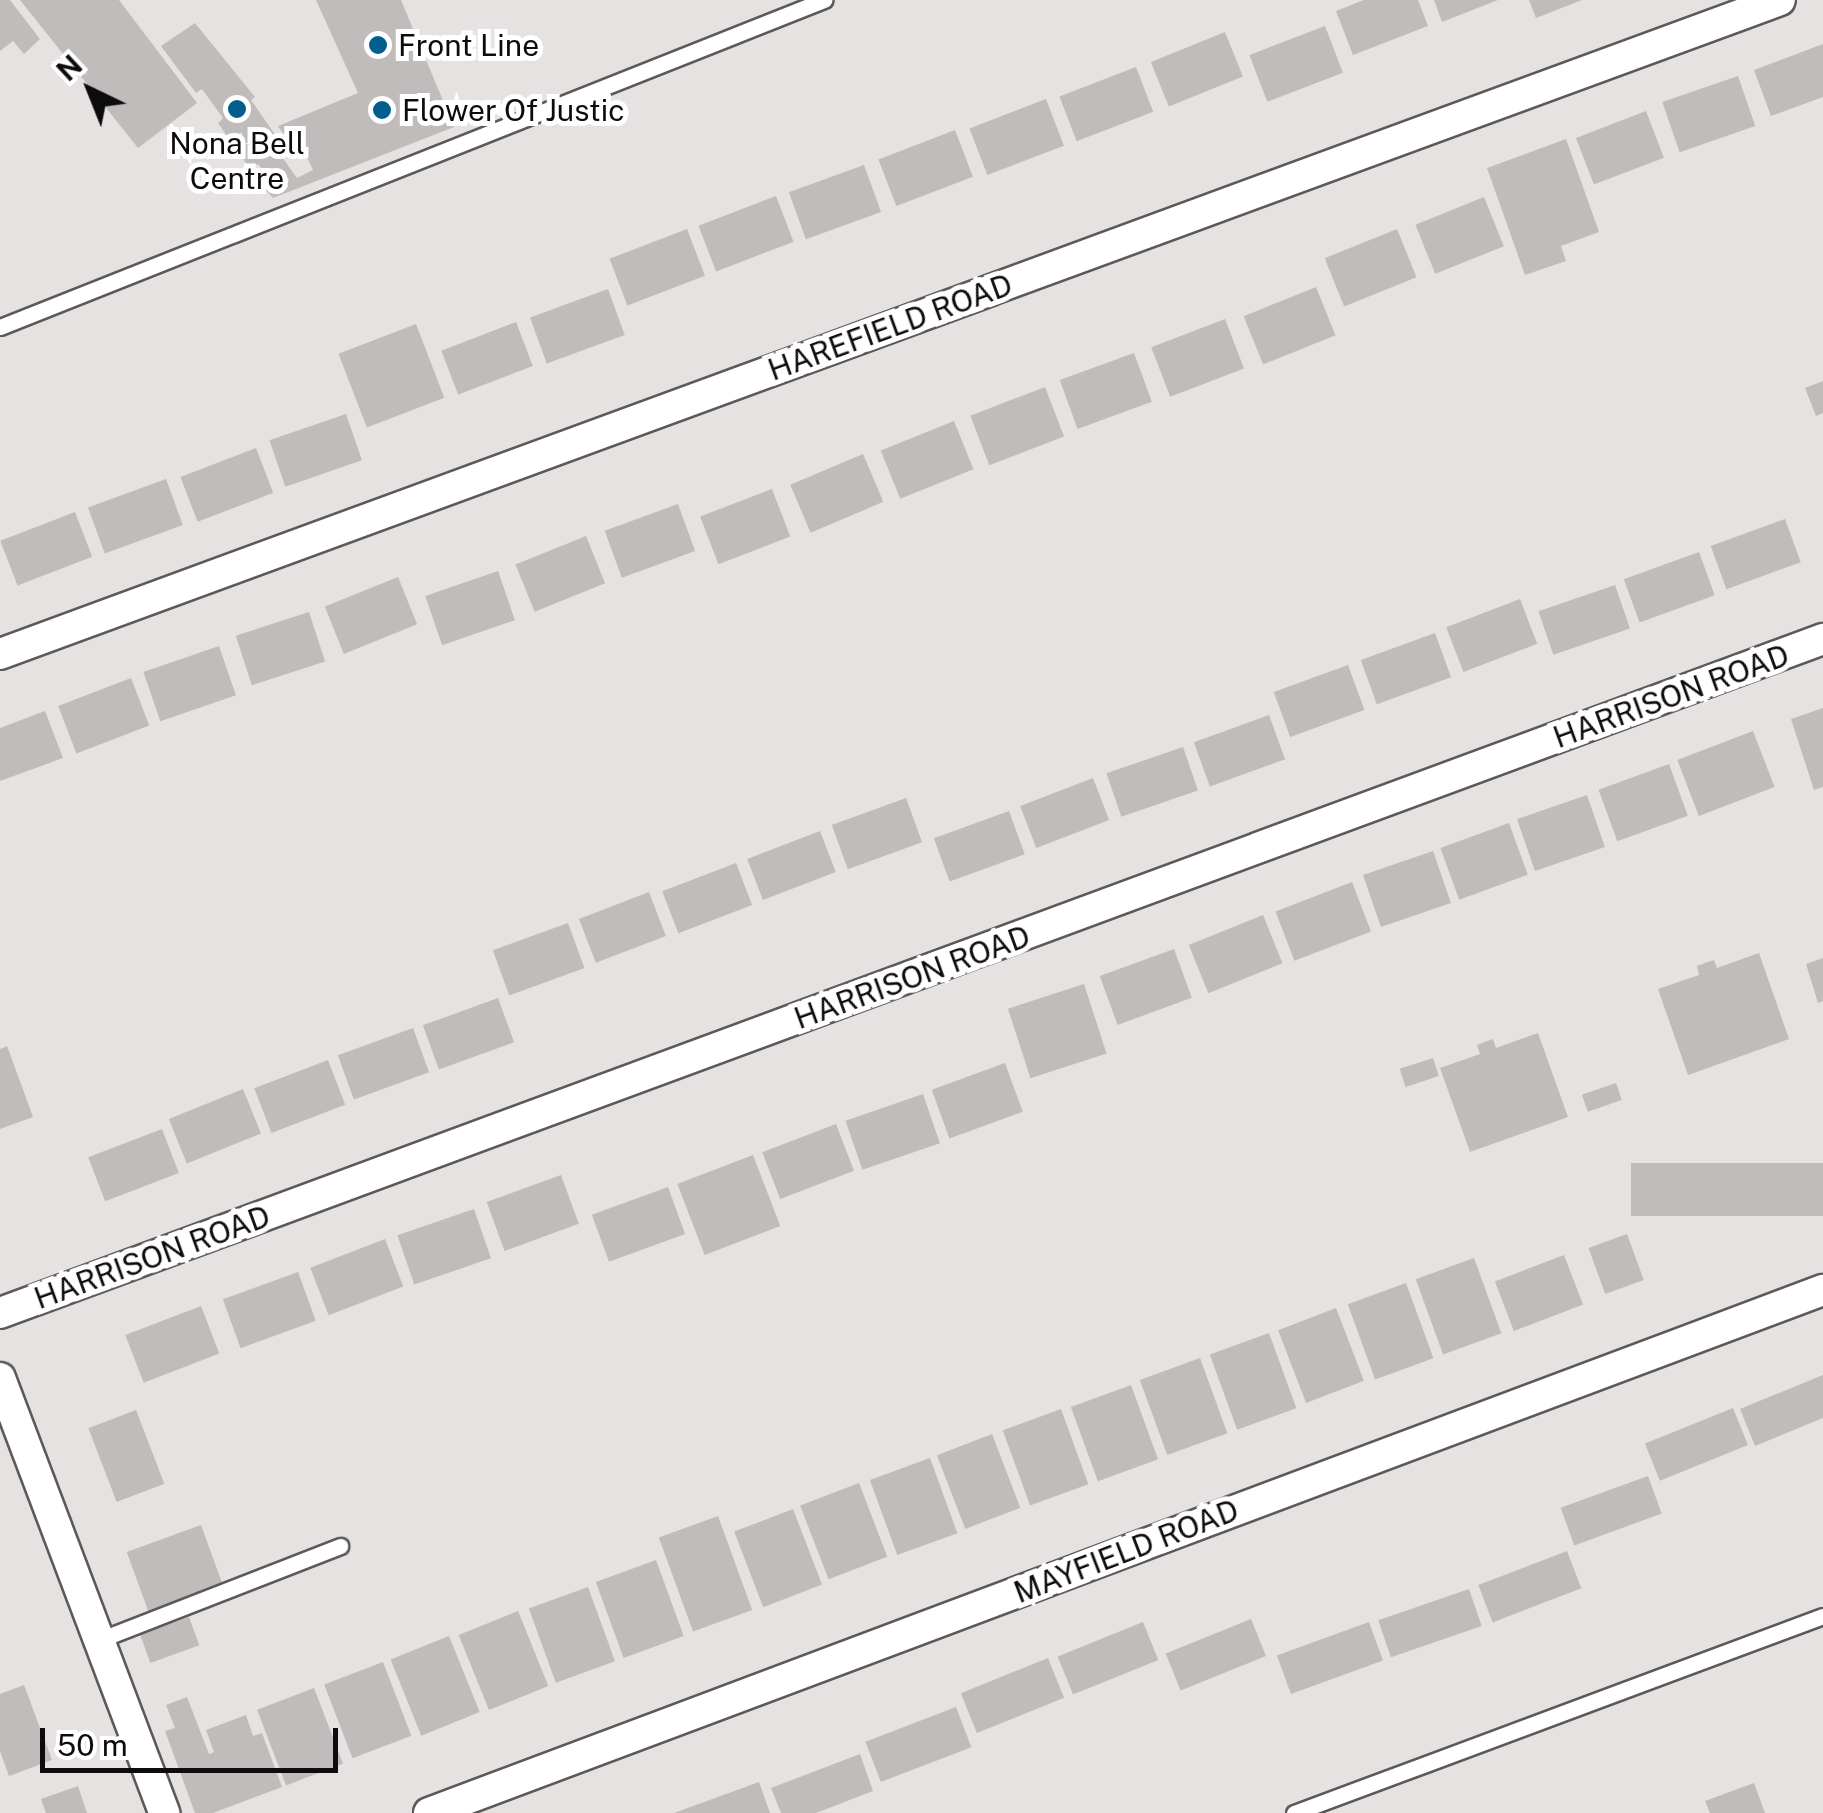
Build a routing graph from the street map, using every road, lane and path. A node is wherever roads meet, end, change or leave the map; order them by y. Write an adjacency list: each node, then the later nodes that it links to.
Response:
1 (824, 0): 3 (lane)
2 (1780, 0): 5 (street, HAREFIELD ROAD)
3 (0, 327)
4 (1823, 640): 7 (street, HARRISON ROAD)
5 (0, 654)
6 (1823, 1290): 13 (street, MAYFIELD ROAD)
7 (0, 1313)
8 (0, 1378): 11 (street)
9 (340, 1546): 11 (lane)
10 (1823, 1616): 14 (lane)
11 (99, 1640): 12 (street)
12 (164, 1813)
13 (429, 1813)
14 (1294, 1813)

